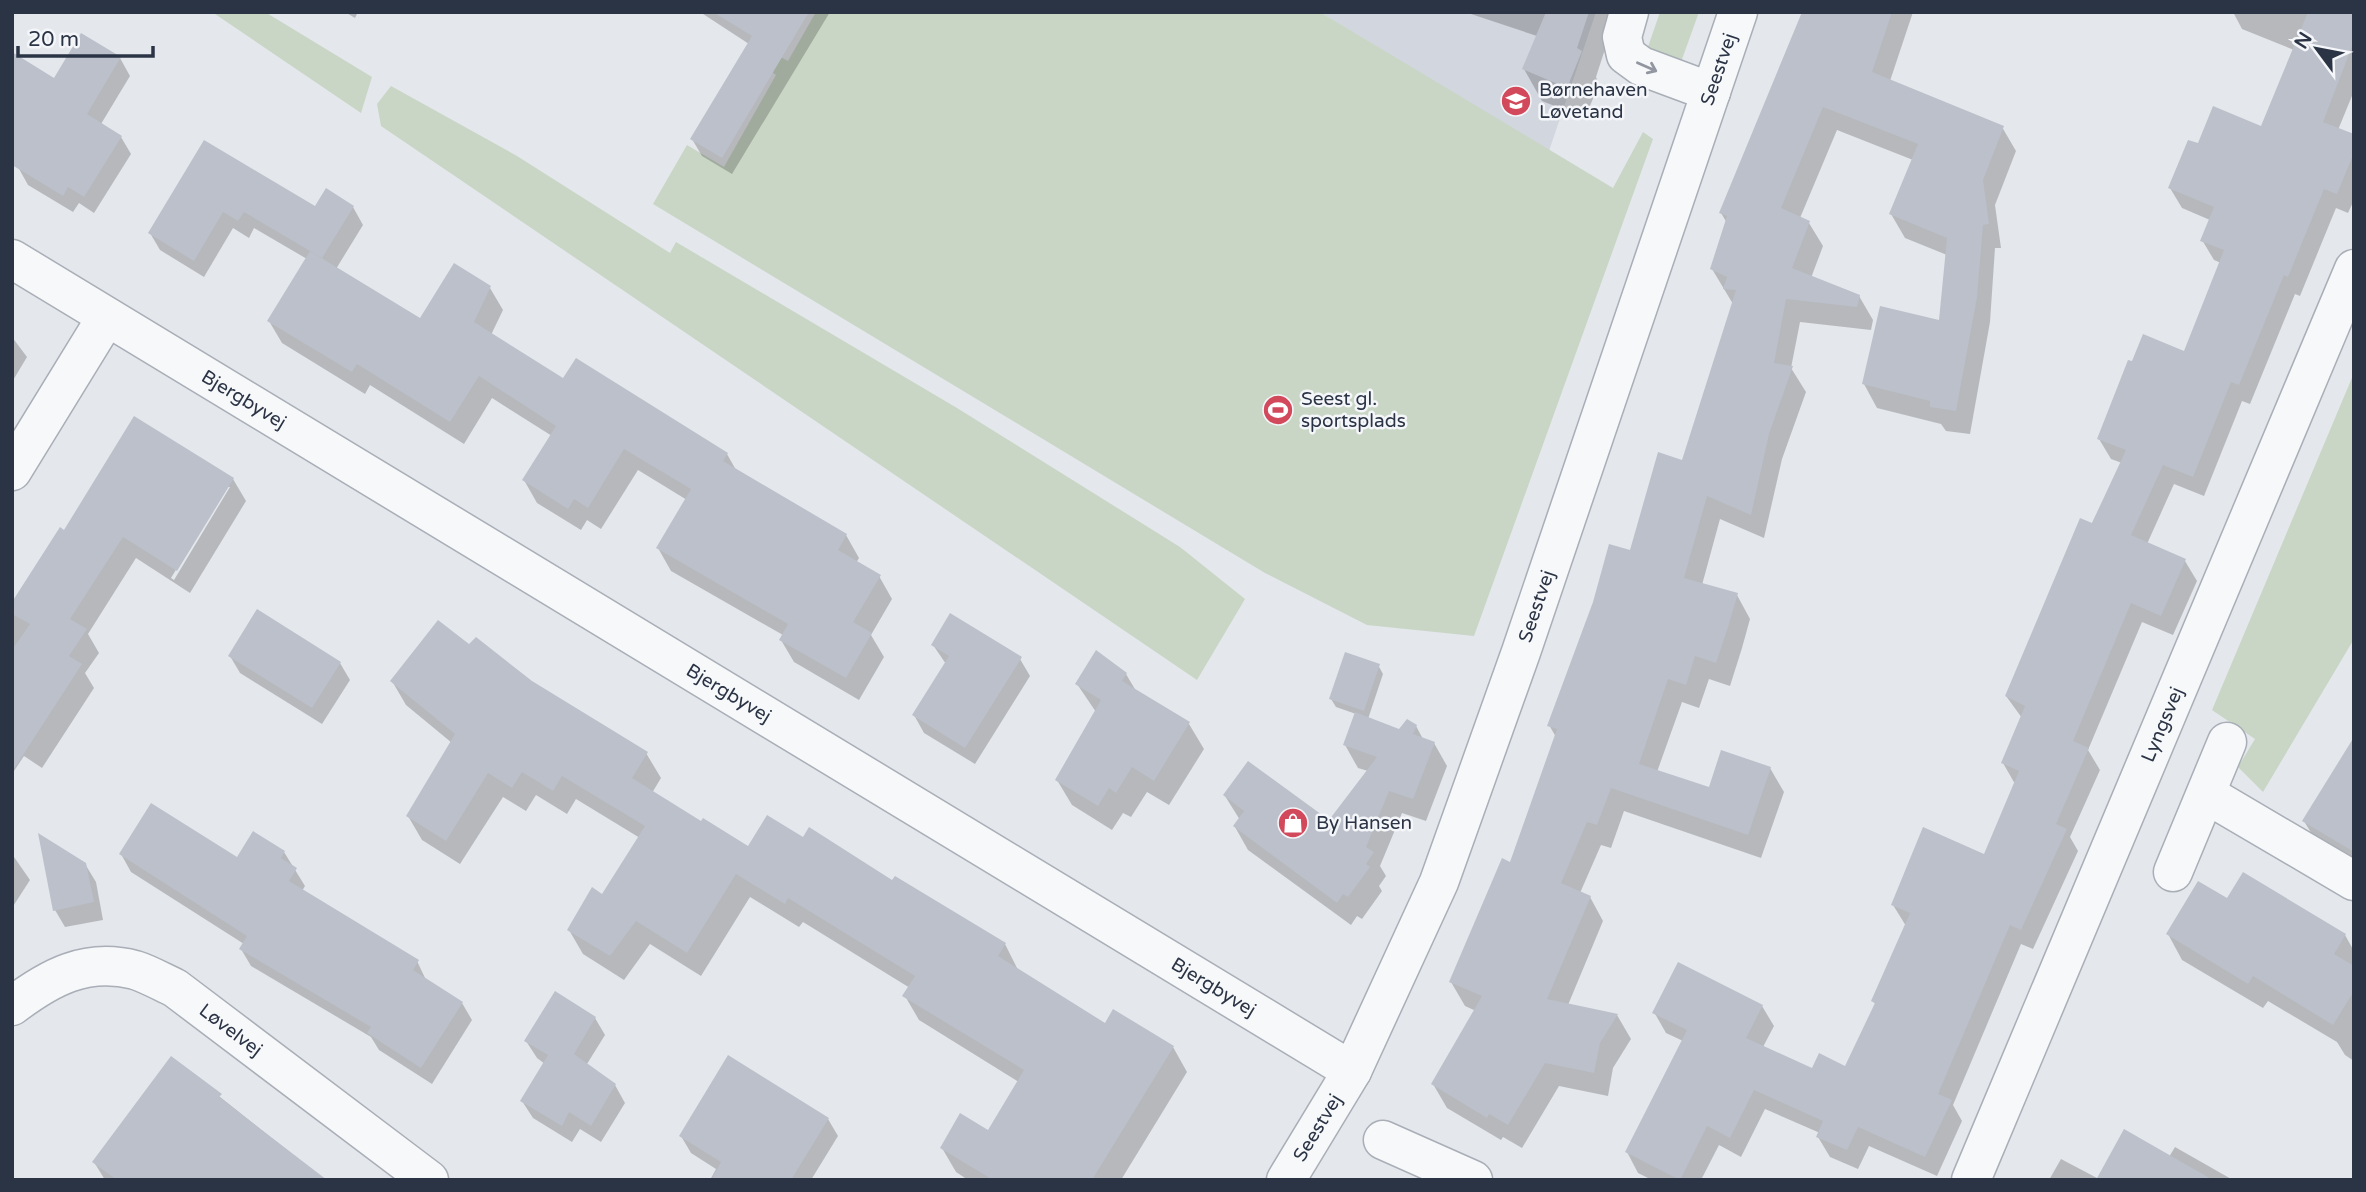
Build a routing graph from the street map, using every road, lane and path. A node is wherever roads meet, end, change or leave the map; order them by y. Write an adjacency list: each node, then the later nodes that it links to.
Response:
1 (1629, 12): 3 (street, one-way to 3)
2 (1738, 12): 3 (street, Seestvej)
3 (1711, 92): 13 (street, Seestvej)
4 (12, 259): 6 (street, Bjergbyvej)
5 (2354, 269): 18 (street, Lyngsvej)
6 (106, 318): 7 (street); 13 (street, Bjergbyvej)
7 (12, 471)
8 (2227, 742): 9 (street)
9 (2206, 794): 10 (street); 11 (street)
10 (2173, 872)
11 (2354, 881)
12 (12, 1006): 15 (street, Løvelvej)
13 (1352, 1071): 16 (street, Seestvej)
14 (1383, 1140): 17 (street)
15 (429, 1180)
16 (1286, 1180)
17 (1473, 1180)
18 (1971, 1180)

